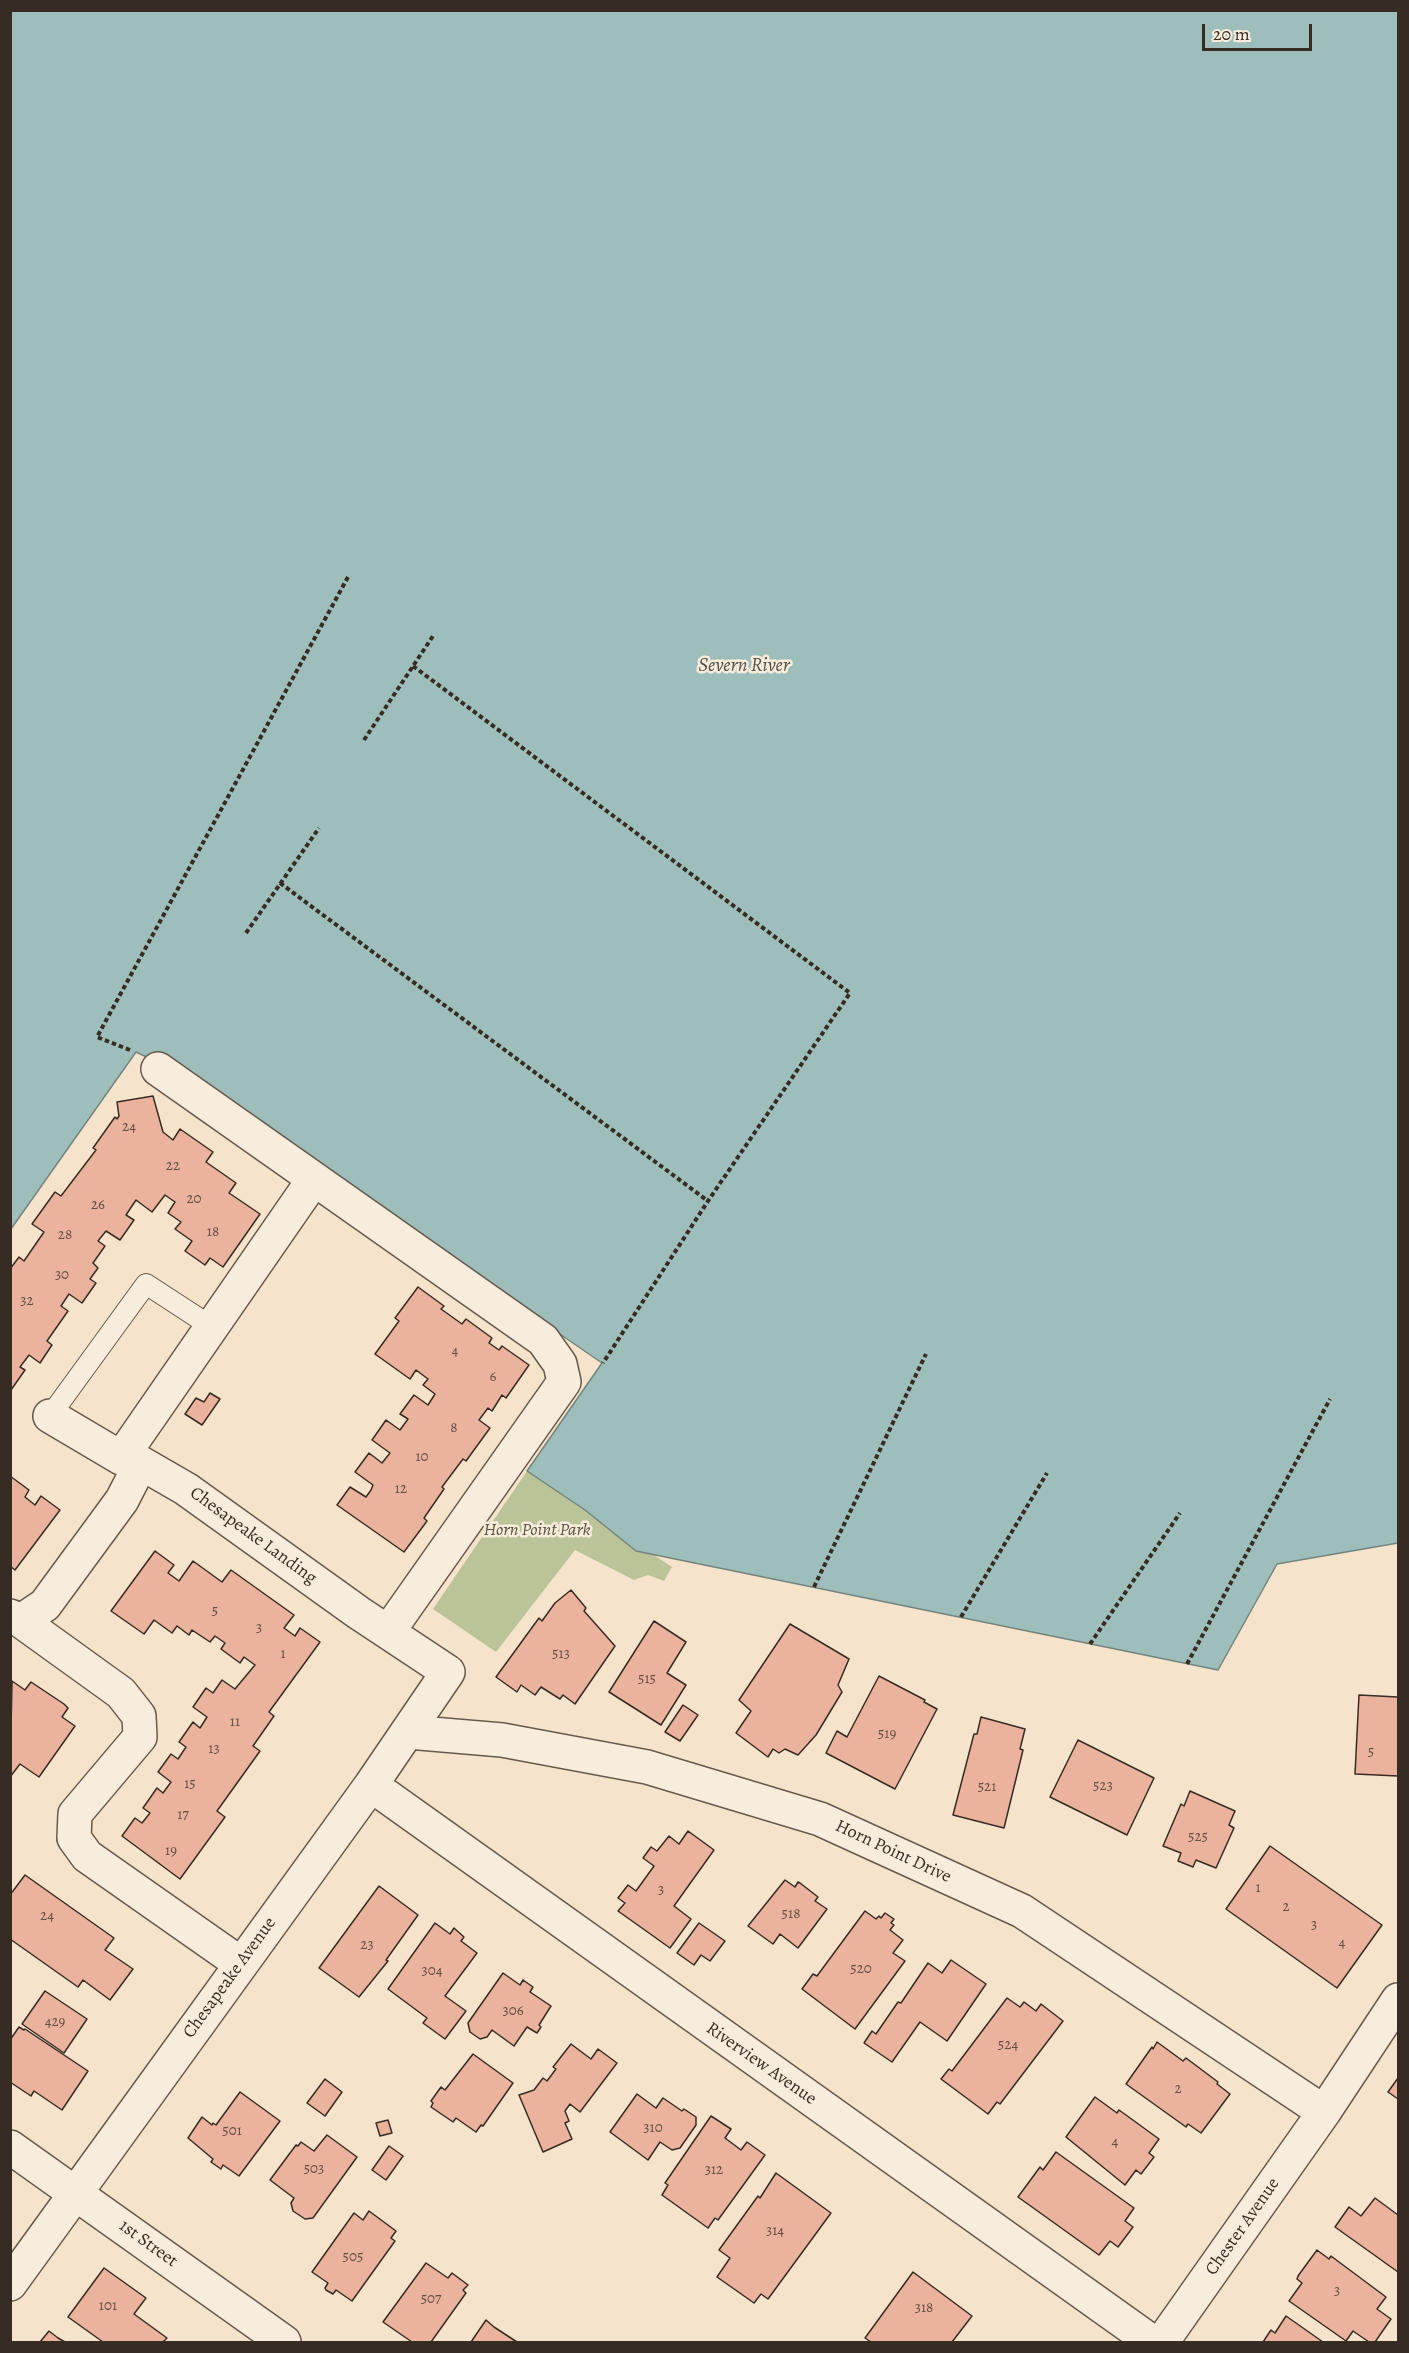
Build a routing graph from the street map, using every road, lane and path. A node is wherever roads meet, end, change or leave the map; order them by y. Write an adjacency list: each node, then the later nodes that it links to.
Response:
1 (348, 577): 8 (path)
2 (433, 636): 3 (path)
3 (413, 666): 4 (path); 10 (path)
4 (364, 740)
5 (319, 828): 6 (path)
6 (280, 883): 7 (path); 10 (path)
7 (246, 933)
8 (147, 1060): 9 (street)
9 (314, 1179): 11 (street); 22 (street)
10 (708, 1200): 13 (path)
11 (212, 1327): 15 (lane); 16 (street)
12 (926, 1354): 19 (path)
13 (603, 1363)
14 (1330, 1400): 24 (path)
15 (50, 1416): 16 (street, Chesapeake Landing)
16 (131, 1461): 21 (street); 22 (street, Chesapeake Landing)
17 (1047, 1473): 20 (path)
18 (1180, 1513): 23 (path)
19 (814, 1587)
20 (961, 1617)
21 (16, 1619): 28 (street)
22 (388, 1632): 25 (street, Chesapeake Landing)
23 (1090, 1644)
24 (1187, 1664)
25 (448, 1672): 26 (street, Chesapeake Avenue)
26 (408, 1732): 27 (street, Chesapeake Avenue); 30 (street, Horn Point Drive)
27 (371, 1785): 28 (street, Chesapeake Avenue); 35 (street, Riverview Avenue)
28 (241, 1964): 32 (street, Chesapeake Avenue)
29 (1398, 2000): 30 (street, Chester Avenue)
30 (1323, 2112): 36 (street, Chester Avenue)
31 (10, 2147): 32 (street, 1st Street)
32 (75, 2192): 33 (street, Chesapeake Avenue); 34 (street, 1st Street)
33 (10, 2284)
34 (284, 2343)
35 (1152, 2343)
36 (1162, 2343)

